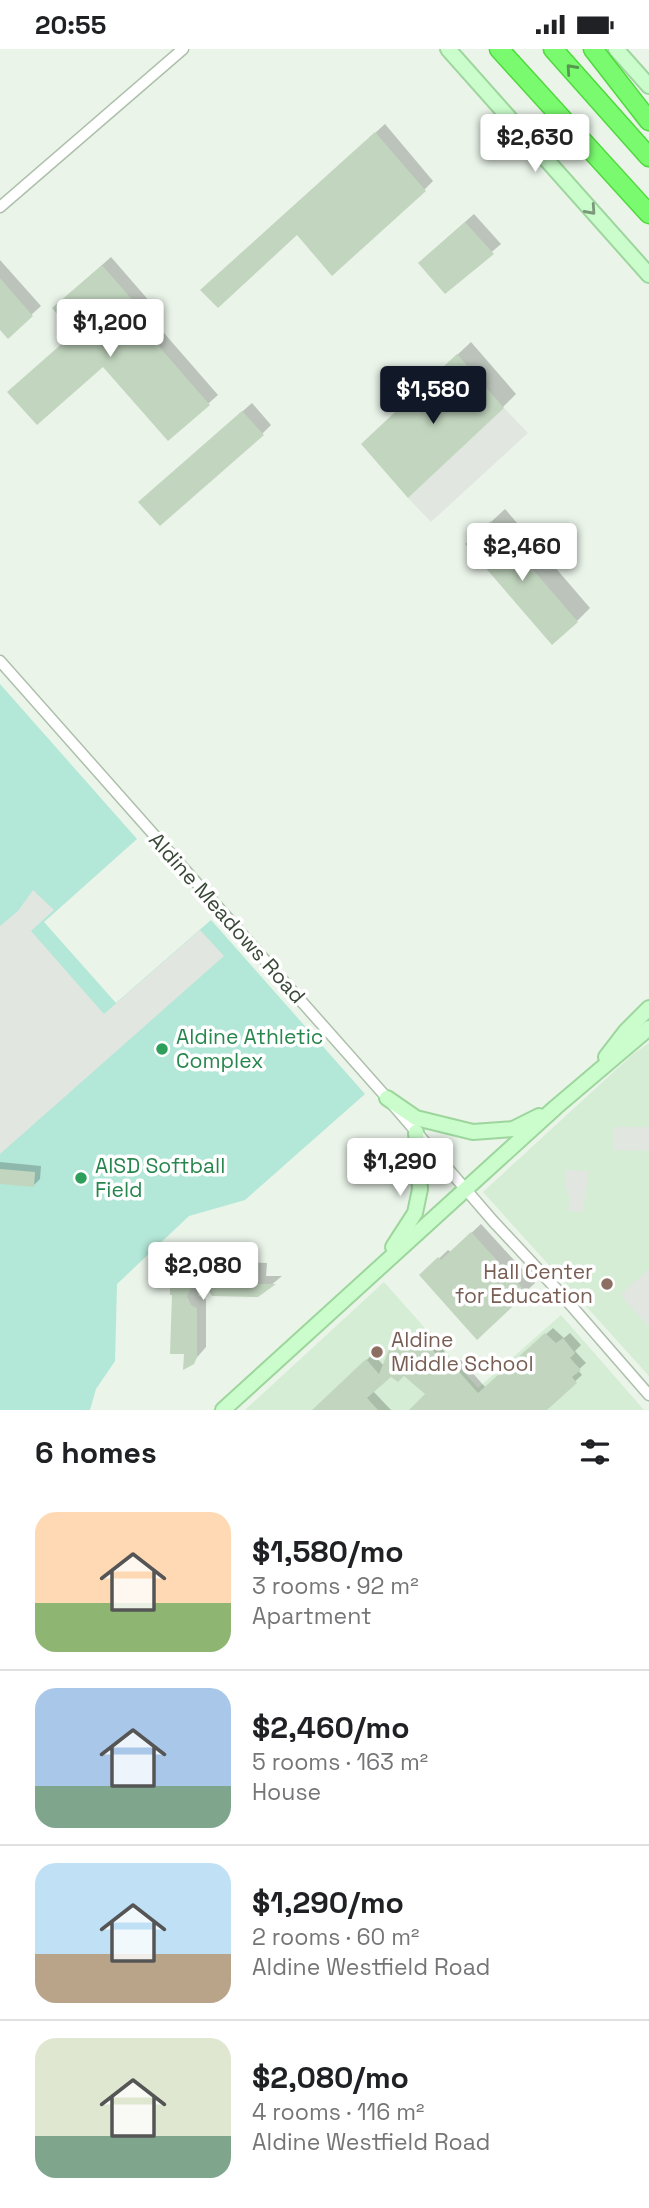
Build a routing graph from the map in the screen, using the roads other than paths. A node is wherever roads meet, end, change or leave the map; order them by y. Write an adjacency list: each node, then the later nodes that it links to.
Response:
1 (183, 49): 10 (street)
2 (447, 49): 12 (main road, one-way to 12)
3 (499, 49): 11 (highway)
4 (553, 49): 9 (highway, one-way to 4)
5 (593, 49): 8 (highway)
6 (616, 49): 7 (main road)
7 (649, 86)
8 (649, 121)
9 (649, 157)
10 (0, 207)
11 (649, 214)
12 (649, 275)
13 (0, 661): 17 (street, Aldine Meadows Road)
14 (649, 1008): 16 (main road)
15 (649, 1028): 16 (main road)
16 (587, 1081): 18 (main road)
17 (387, 1098): 18 (main road); 19 (street, Aldine Meadows Road)
18 (556, 1107): 20 (main road)
19 (416, 1132): 20 (street, Aldine Meadows Road); 21 (main road)
20 (465, 1189): 21 (main road); 22 (street, Aldine Meadows Road)
21 (383, 1263): 23 (main road)
22 (649, 1395)
23 (223, 1410)

